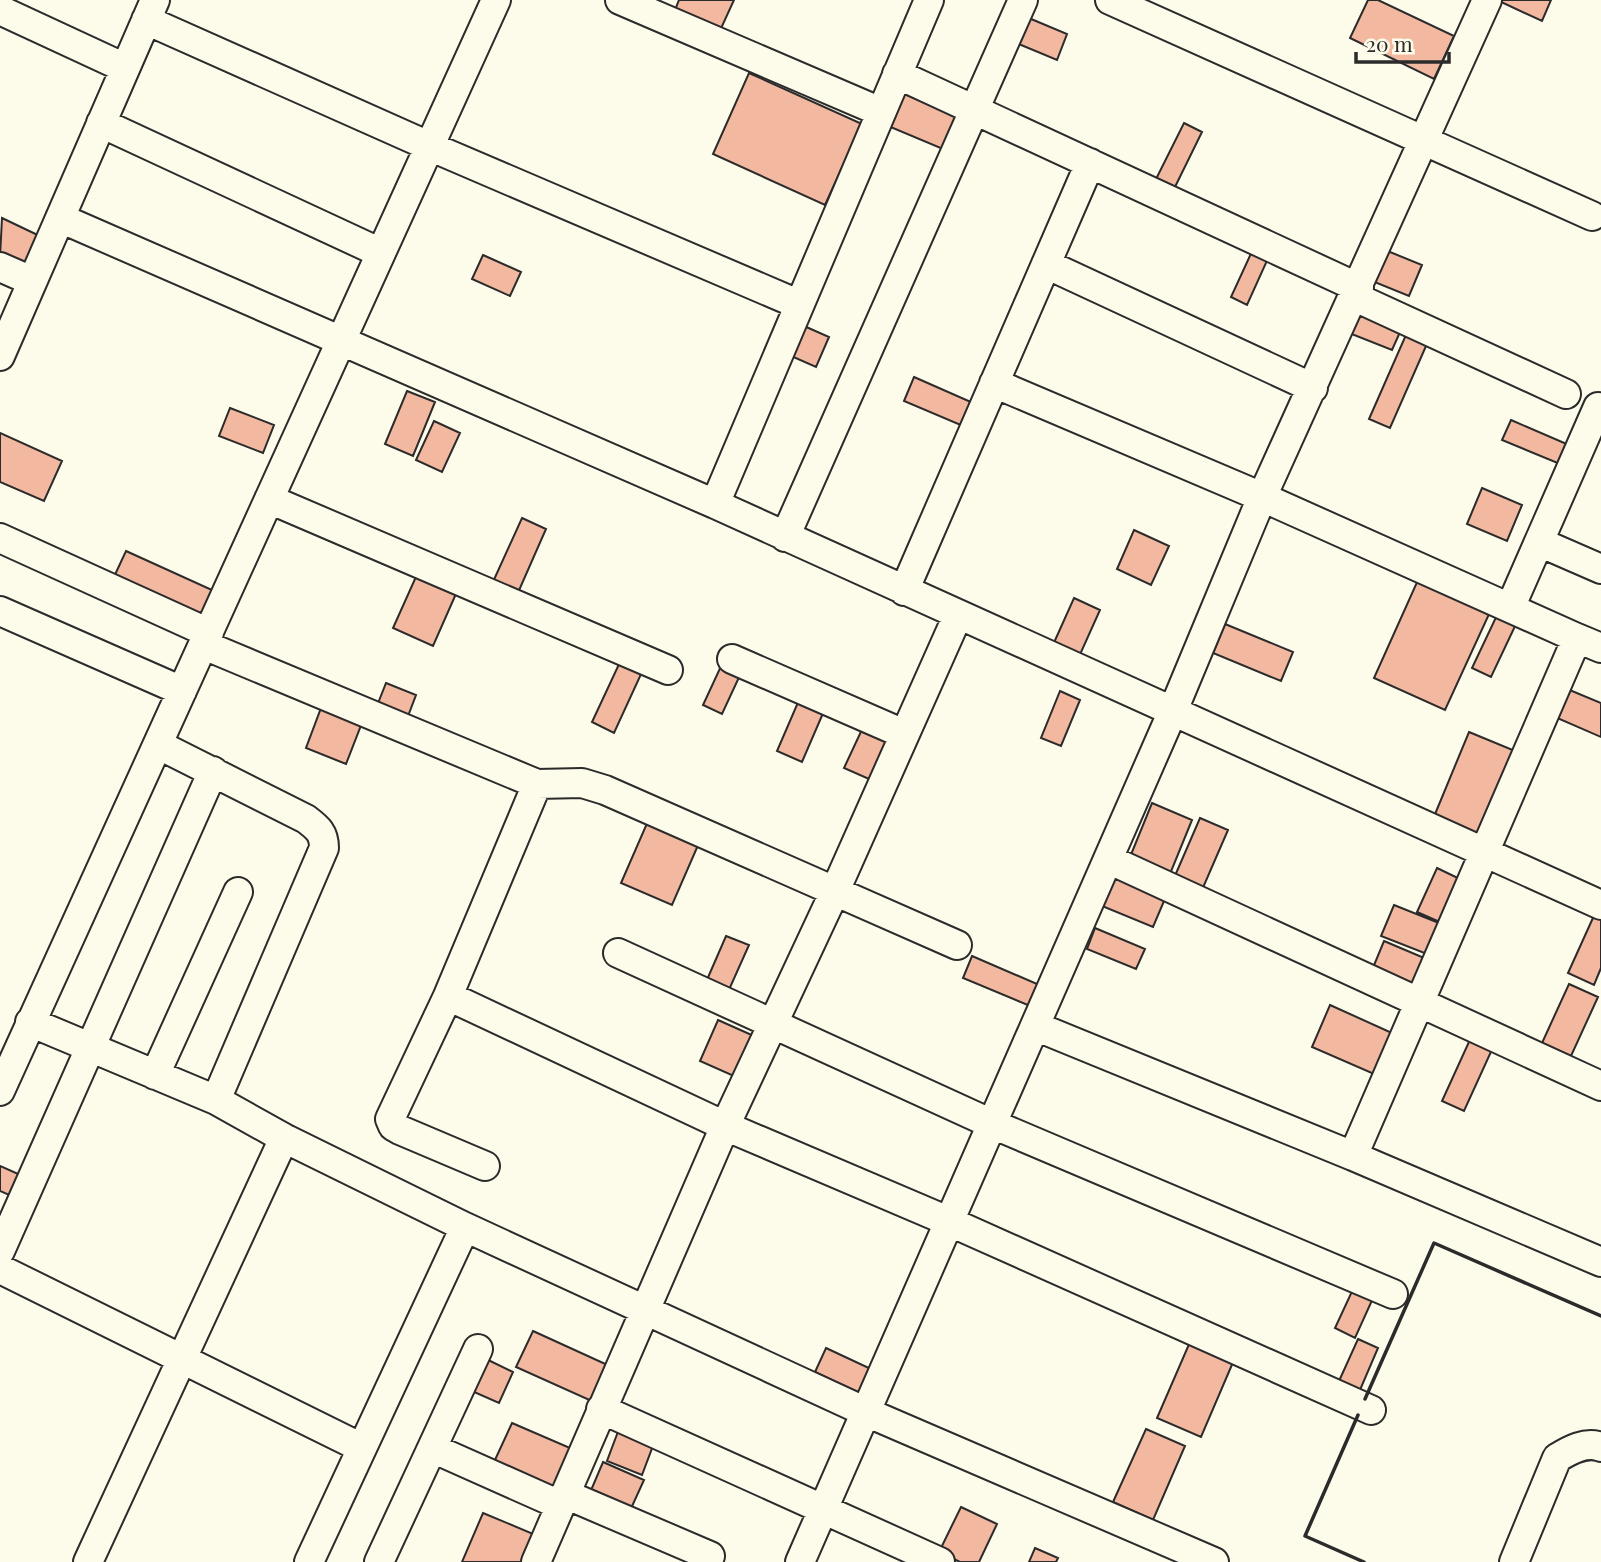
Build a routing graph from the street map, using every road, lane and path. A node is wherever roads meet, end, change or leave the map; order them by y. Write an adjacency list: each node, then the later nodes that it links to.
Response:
1 (496, 0): 15 (street)
2 (620, 0): 12 (street)
3 (929, 0): 10 (street)
4 (1023, 0): 11 (street)
5 (1110, 0): 14 (street)
6 (1487, 0): 14 (street)
7 (0, 10): 9 (street)
8 (151, 10): 9 (street); 15 (street)
9 (125, 68): 13 (street)
10 (897, 74): 11 (street); 12 (street)
11 (975, 110): 16 (street); 34 (street)
12 (881, 112): 24 (street)
13 (101, 123): 18 (street); 19 (street)
14 (1424, 140): 17 (street); 23 (street)
15 (429, 146): 19 (street); 24 (street)
16 (1090, 163): 20 (street); 23 (street)
17 (1592, 216)
18 (60, 218): 22 (street); 25 (street)
19 (381, 253): 25 (street)
20 (1046, 264): 27 (street); 28 (street)
21 (0, 267): 22 (street)
22 (32, 281): 26 (street)
23 (1357, 292): 28 (street); 29 (street)
24 (798, 304): 33 (street)
25 (341, 340): 32 (street); 33 (street)
26 (0, 356)
27 (994, 383): 31 (street); 38 (street)
28 (1313, 388): 31 (street)
29 (1566, 394)
30 (1595, 425): 36 (street)
31 (1262, 497): 39 (street); 47 (street)
32 (269, 499): 42 (street); 45 (street)
33 (715, 504): 34 (street)
34 (785, 537): 38 (street)
35 (0, 538): 42 (street)
36 (1539, 542): 37 (street); 39 (street)
37 (1601, 569)
38 (904, 591): 41 (street)
39 (1510, 608): 43 (street)
40 (0, 611): 46 (street)
41 (958, 615): 47 (street); 48 (street)
42 (206, 639): 46 (street); 51 (street)
43 (1589, 643): 52 (street)
44 (732, 659): 48 (street)
45 (668, 670)
46 (182, 691): 49 (street)
47 (1172, 713): 52 (street); 53 (street)
48 (904, 734): 54 (street)
49 (159, 745): 50 (street); 61 (street)
50 (213, 771): 64 (street); 68 (street)
51 (537, 784): 54 (street); 59 (street)
52 (1484, 854): 56 (street); 60 (street)
53 (1108, 859): 60 (street); 63 (street)
54 (835, 891): 57 (street); 62 (street)
55 (238, 892): 65 (street)
56 (1601, 905)
57 (957, 944)
58 (618, 953): 62 (street)
59 (448, 996): 70 (street); 73 (street)
60 (1419, 1005): 66 (street); 72 (street)
61 (30, 1022): 64 (street); 67 (street)
62 (771, 1025): 69 (street); 70 (street)
63 (1035, 1026): 69 (street); 72 (street)
64 (90, 1048): 65 (street); 76 (street)
65 (155, 1075): 68 (street)
66 (1601, 1086)
67 (0, 1091)
68 (216, 1100): 71 (street)
69 (990, 1123): 74 (street); 79 (street)
70 (724, 1126): 74 (street); 80 (street)
71 (284, 1138): 75 (street); 82 (street)
72 (1353, 1156): 77 (street)
73 (485, 1166)
74 (948, 1221): 84 (street); 85 (street)
75 (465, 1227): 80 (street); 87 (street)
76 (0, 1251)
77 (1601, 1262)
78 (0, 1269): 82 (street)
79 (1393, 1294)
80 (642, 1311): 83 (street); 85 (street)
81 (478, 1349): 88 (street)
82 (181, 1357): 87 (street); 92 (street)
83 (601, 1409): 89 (street); 90 (street)
84 (1371, 1410)
85 (866, 1412): 90 (street); 98 (street)
86 (1601, 1447): 99 (street)
87 (362, 1448): 93 (street)
88 (432, 1448): 89 (street); 94 (street)
89 (563, 1499): 91 (street); 95 (street)
90 (824, 1511): 96 (street); 97 (street)
91 (713, 1560)
92 (88, 1562)
93 (309, 1562)
94 (379, 1562)
95 (536, 1562)
96 (800, 1562)
97 (940, 1562)
98 (1214, 1562)
99 (1514, 1562)

